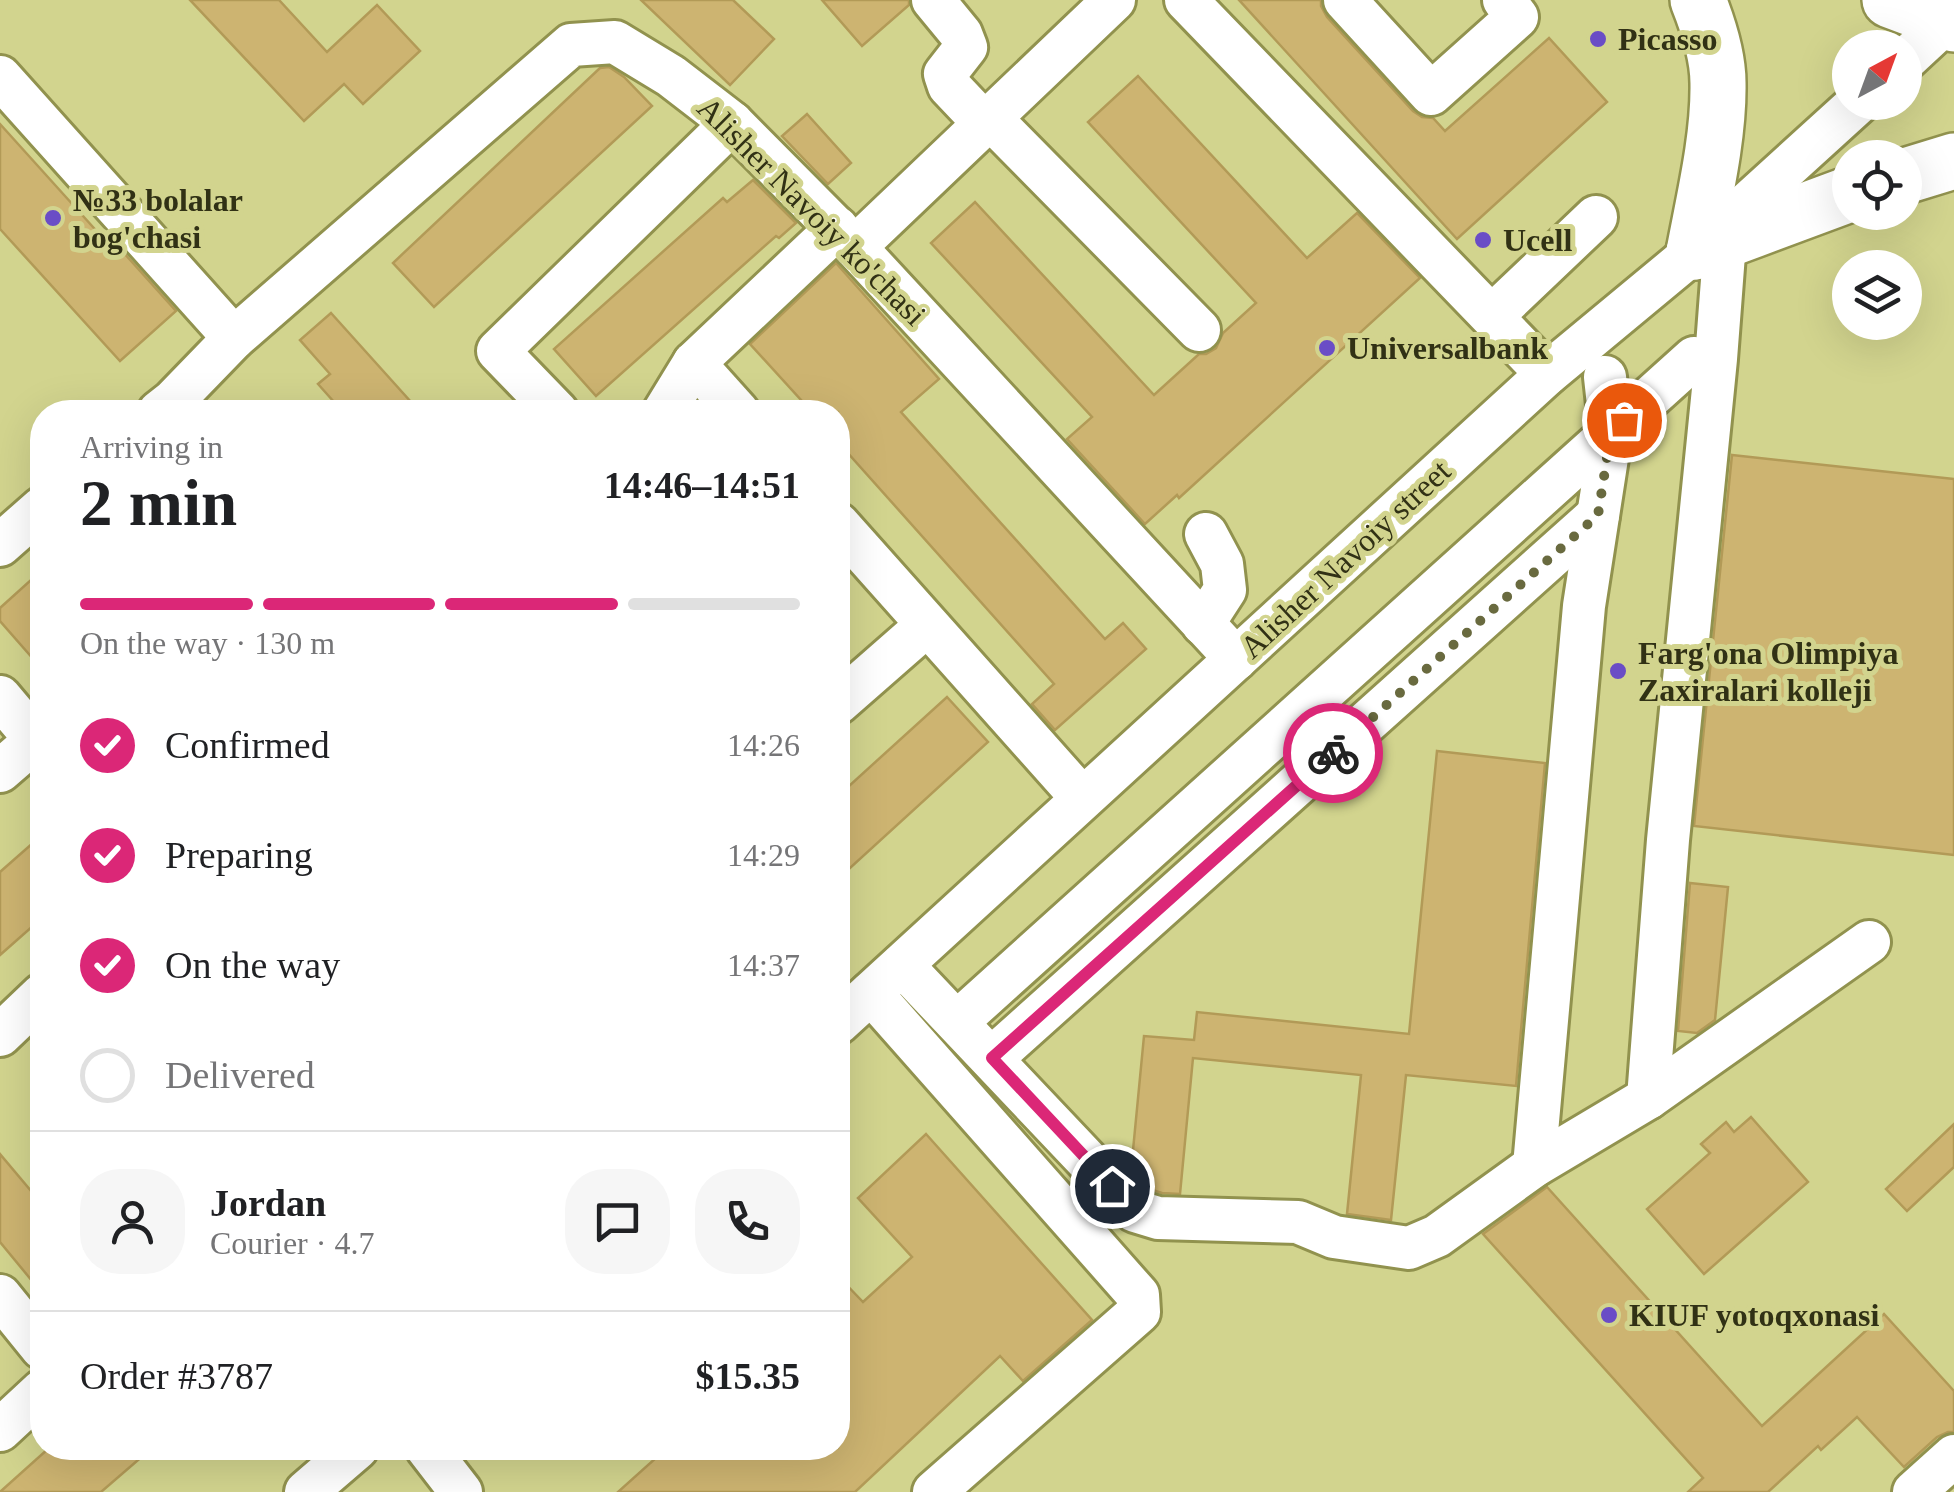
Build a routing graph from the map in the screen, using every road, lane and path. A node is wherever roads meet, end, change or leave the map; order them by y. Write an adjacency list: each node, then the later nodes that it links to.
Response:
1 (932, 0): 12 (street)
2 (1114, 0): 12 (street)
3 (1186, 0): 20 (street)
4 (1345, 0): 5 (street)
5 (1504, 0)
6 (1698, 0): 19 (highway)
7 (1890, 0): 8 (highway)
8 (1951, 23): 9 (street)
9 (1922, 46)
10 (0, 77): 22 (street)
11 (1839, 120): 19 (street, Alisher Navoiy street)
12 (987, 121): 18 (street); 21 (street)
13 (732, 123): 18 (street, Alisher Navoiy ko'chasi); 22 (street, Alisher Navoiy ko'chasi); 28 (street)
14 (1954, 161): 15 (highway)
15 (1922, 171)
16 (1832, 201): 19 (highway)
17 (1596, 217): 20 (street)
18 (846, 237): 24 (street); 38 (street, Alisher Navoiy ko'chasi)
19 (1709, 246): 25 (street, Alisher Navoiy street); 56 (street)
20 (1492, 316): 25 (street)
21 (1198, 330)
22 (234, 338): 27 (street, Alisher Navoiy ko'chasi)
23 (1694, 358): 31 (street)
24 (694, 362): 29 (street); 30 (street)
25 (1546, 374): 39 (street, Alisher Navoiy street)
26 (1606, 377): 31 (street)
27 (180, 400)
28 (546, 400)
29 (671, 400)
30 (727, 400)
31 (1611, 432): 32 (street); 43 (street)
32 (1598, 515): 46 (street); 57 (street)
33 (30, 518): 36 (street)
34 (1206, 534): 38 (street)
35 (850, 537): 37 (street)
36 (0, 544)
37 (927, 624): 40 (street); 47 (street)
38 (1203, 624): 39 (street, Alisher Navoiy ko'chasi)
39 (1236, 659): 47 (street, Alisher Navoiy street)
40 (850, 693)
41 (0, 697): 42 (street)
42 (30, 732)
43 (1265, 744): 46 (street); 53 (street)
44 (30, 750): 45 (street)
45 (0, 772)
46 (1294, 787): 55 (street)
47 (1082, 798): 49 (street, Alisher Navoiy street)
48 (1869, 942): 56 (street)
49 (902, 965): 50 (street, Alisher Navoiy street); 53 (street)
50 (871, 994): 52 (street, Alisher Navoiy street); 67 (street)
51 (30, 1006): 54 (street)
52 (850, 1012)
53 (957, 1022): 55 (street)
54 (0, 1035)
55 (992, 1058): 57 (street)
56 (1648, 1098): 57 (street)
57 (1534, 1166)
58 (0, 1296): 59 (street)
59 (30, 1333)
60 (30, 1402): 61 (street)
61 (0, 1430)
62 (1954, 1456): 68 (street)
63 (343, 1460): 65 (street)
64 (436, 1460): 66 (street)
65 (306, 1492)
66 (461, 1492)
67 (934, 1492)
68 (1914, 1492)

